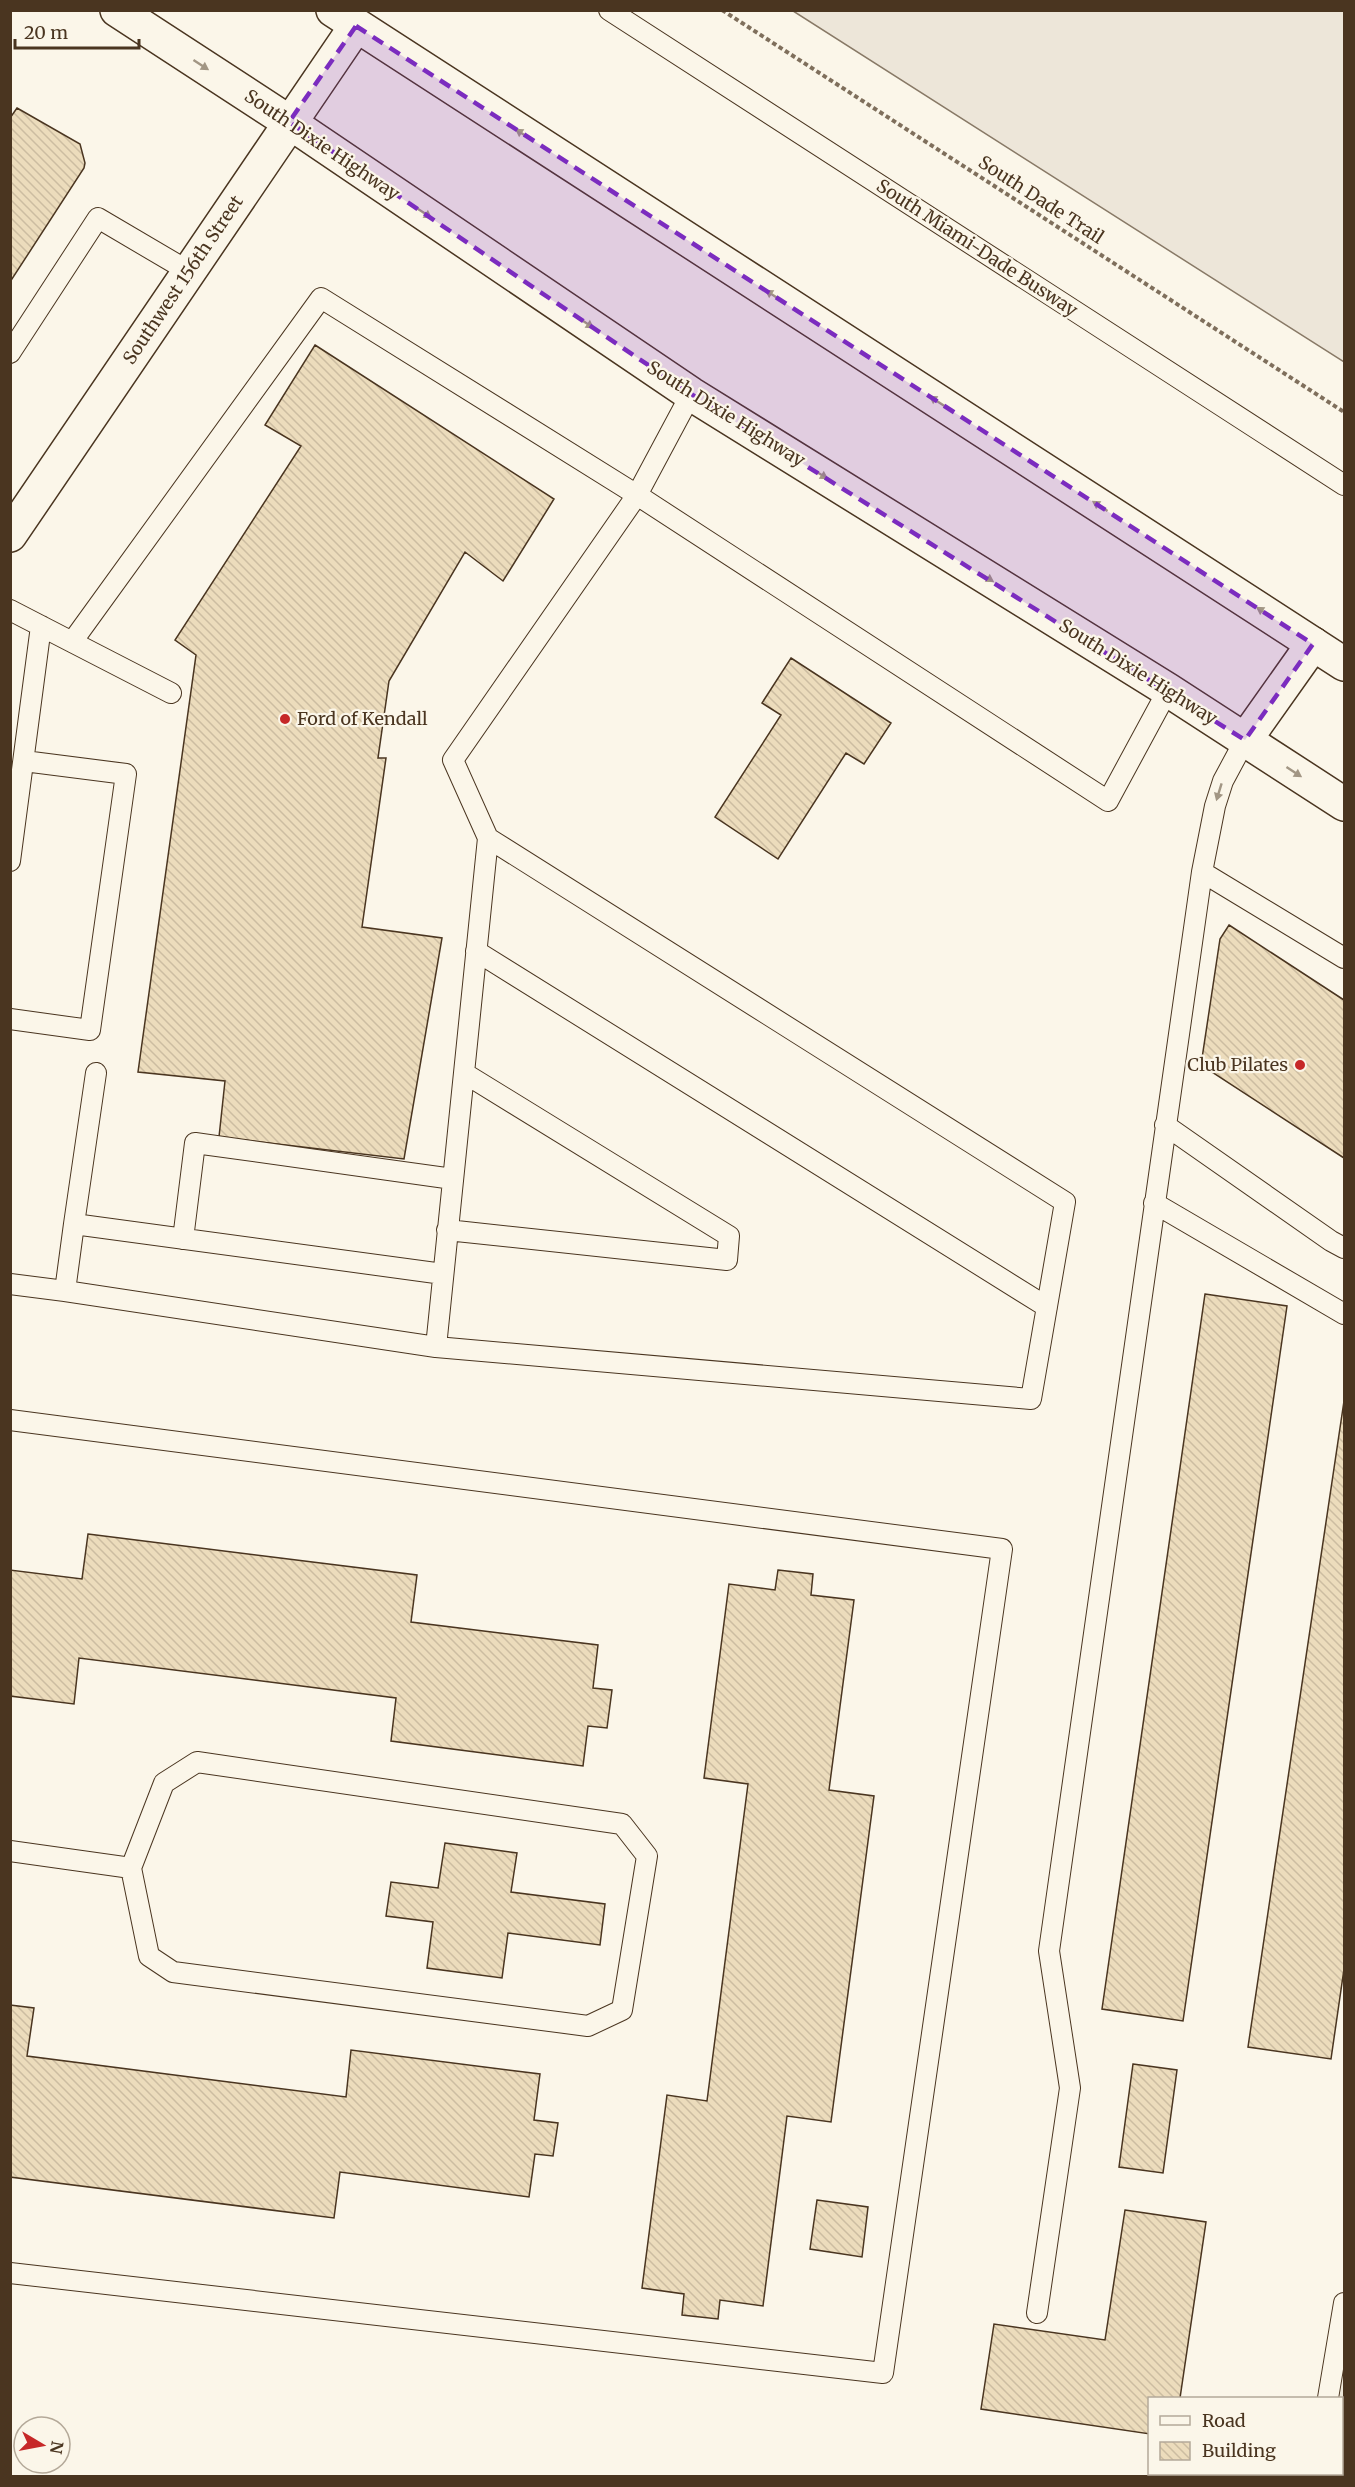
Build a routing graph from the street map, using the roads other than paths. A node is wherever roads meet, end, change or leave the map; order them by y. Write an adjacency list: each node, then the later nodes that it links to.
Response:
1 (117, 10): 4 (main road, South Dixie Highway, one-way to 4)
2 (609, 10): 8 (lane, South Miami-Dade Busway)
3 (344, 18): 4 (main road, Southwest 156th Street); 14 (main road, one-way to 3)
4 (289, 122): 5 (main road, Southwest 156th Street); 7 (main road, South Dixie Highway, one-way to 7)
5 (188, 271): 6 (lane); 10 (main road, Southwest 156th Street)
6 (10, 353)
7 (691, 394): 9 (lane); 16 (main road, South Dixie Highway, one-way to 16)
8 (1344, 485)
9 (637, 495): 13 (lane); 16 (lane); 21 (lane)
10 (10, 535)
11 (10, 610): 12 (lane)
12 (41, 626): 13 (lane); 19 (lane)
13 (72, 642): 17 (lane)
14 (1313, 644): 15 (main road); 18 (main road)
15 (1344, 664)
16 (1168, 690): 18 (main road, South Dixie Highway)
17 (171, 693)
18 (1245, 740): 20 (main road, South Dixie Highway, one-way to 20); 23 (lane, one-way to 23)
19 (24, 761): 22 (lane); 26 (lane)
20 (1344, 804)
21 (488, 838): 24 (lane); 39 (lane)
22 (10, 861)
23 (1202, 872): 25 (lane); 29 (lane)
24 (476, 951): 28 (lane); 39 (lane)
25 (1344, 958)
26 (10, 1019)
27 (96, 1073): 32 (lane)
28 (464, 1073): 30 (lane); 33 (lane)
29 (1165, 1125): 31 (lane); 35 (lane)
30 (453, 1179): 33 (lane); 34 (lane)
31 (1154, 1203): 40 (lane); 47 (lane)
32 (74, 1224): 34 (lane); 38 (lane)
33 (447, 1230): 36 (lane)
34 (183, 1239): 36 (lane)
35 (1344, 1248)
36 (443, 1274): 41 (lane)
37 (10, 1284): 38 (lane)
38 (64, 1291): 41 (lane)
39 (1047, 1307): 41 (lane)
40 (1344, 1314)
41 (436, 1347)
42 (10, 1420): 45 (lane)
43 (10, 1851): 44 (lane)
44 (131, 1868): 44 (lane)
45 (10, 2273)
46 (1344, 2303): 48 (lane)
47 (1037, 2313)
48 (1328, 2397)

